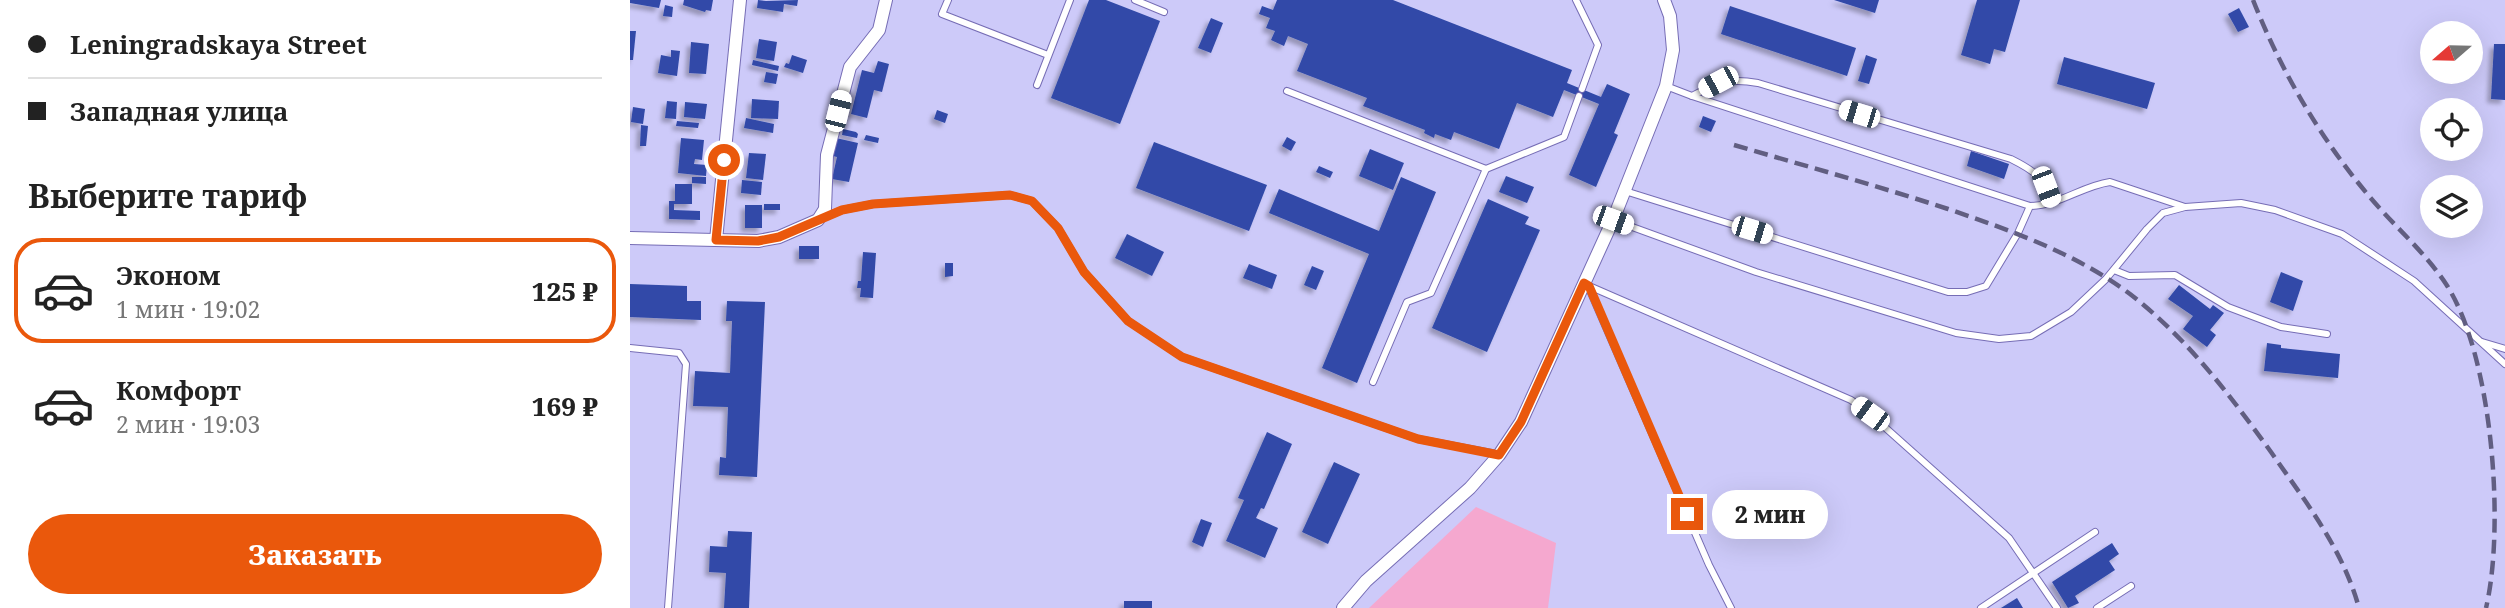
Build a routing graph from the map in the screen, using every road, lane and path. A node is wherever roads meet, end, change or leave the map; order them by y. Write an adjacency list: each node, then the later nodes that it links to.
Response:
1 (740, 0): 22 (street)
2 (886, 0): 19 (street)
3 (948, 0): 9 (lane)
4 (1070, 0): 9 (lane)
5 (1135, 0): 8 (lane)
6 (1576, 0): 14 (lane)
7 (1664, 0): 11 (street)
8 (1164, 12)
9 (1048, 55): 10 (lane)
10 (1037, 85)
11 (1666, 86): 13 (lane); 15 (street)
12 (1287, 91): 14 (lane)
13 (1692, 96): 16 (lane); 17 (lane)
14 (1486, 169): 30 (lane)
15 (1625, 191): 17 (lane); 20 (street)
16 (2052, 203): 17 (lane); 18 (lane)
17 (2030, 206)
18 (2185, 207): 23 (lane); 26 (lane)
19 (817, 220): 22 (street); 31 (lane)
20 (1613, 220): 23 (lane); 24 (street)
21 (630, 238): 22 (street)
22 (716, 240)
23 (2114, 270): 25 (lane)
24 (1586, 285): 31 (street); 33 (lane); 37 (lane)
25 (2327, 334)
26 (2480, 342): 28 (lane); 29 (lane)
27 (630, 348): 35 (lane)
28 (2505, 349)
29 (2505, 364)
30 (1373, 382)
31 (1499, 455): 36 (street)
32 (2095, 532): 33 (lane)
33 (2034, 572): 38 (lane); 39 (lane)
34 (2131, 586): 40 (lane)
35 (668, 608)
36 (1343, 608)
37 (1731, 608)
38 (1981, 608)
39 (2057, 608)
40 (2097, 608)

